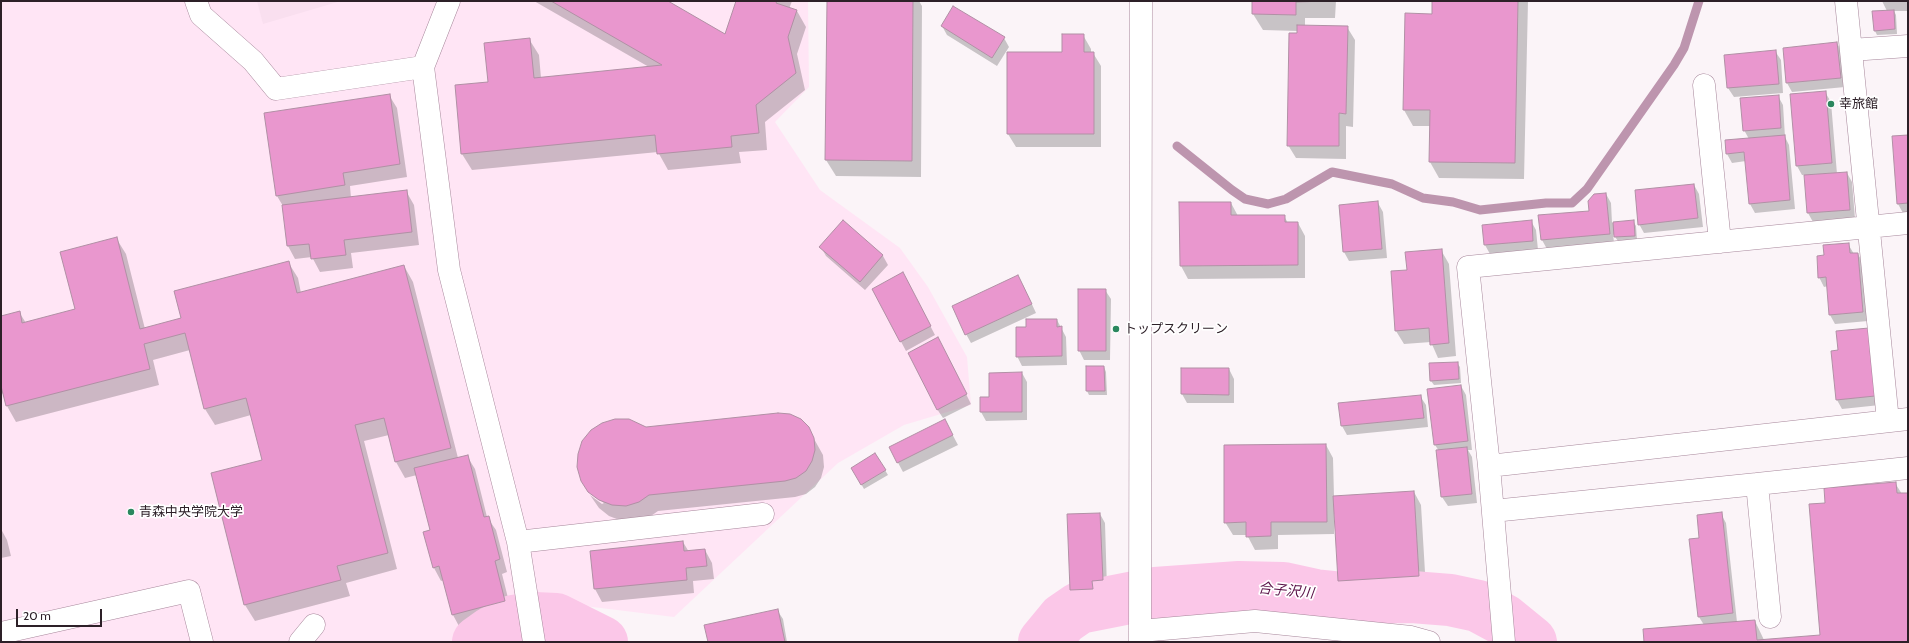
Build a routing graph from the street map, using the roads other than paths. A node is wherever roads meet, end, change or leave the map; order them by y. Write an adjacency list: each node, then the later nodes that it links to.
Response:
1 (196, 1): 7 (street)
2 (449, 1): 7 (street)
3 (1141, 1): 21 (street)
4 (1846, 1): 6 (street)
5 (1908, 46): 6 (street)
6 (1851, 50): 10 (street)
7 (423, 67): 18 (street)
8 (1704, 85): 11 (street)
9 (1908, 223): 10 (street)
10 (1870, 227): 11 (street); 12 (street)
11 (1720, 242): 13 (street)
12 (1898, 420): 13 (street)
13 (1489, 466): 16 (street)
14 (1908, 468): 15 (street)
15 (1756, 484): 16 (street); 19 (street)
16 (1493, 511): 26 (street)
17 (763, 514): 18 (street)
18 (518, 542): 24 (street)
19 (1770, 617)
20 (314, 625): 28 (street)
21 (1140, 631): 23 (street)
22 (1, 633): 27 (street)
23 (1345, 636): 25 (street)
24 (533, 637)
25 (1417, 640)
26 (1504, 640)
27 (202, 642)
28 (300, 642)

